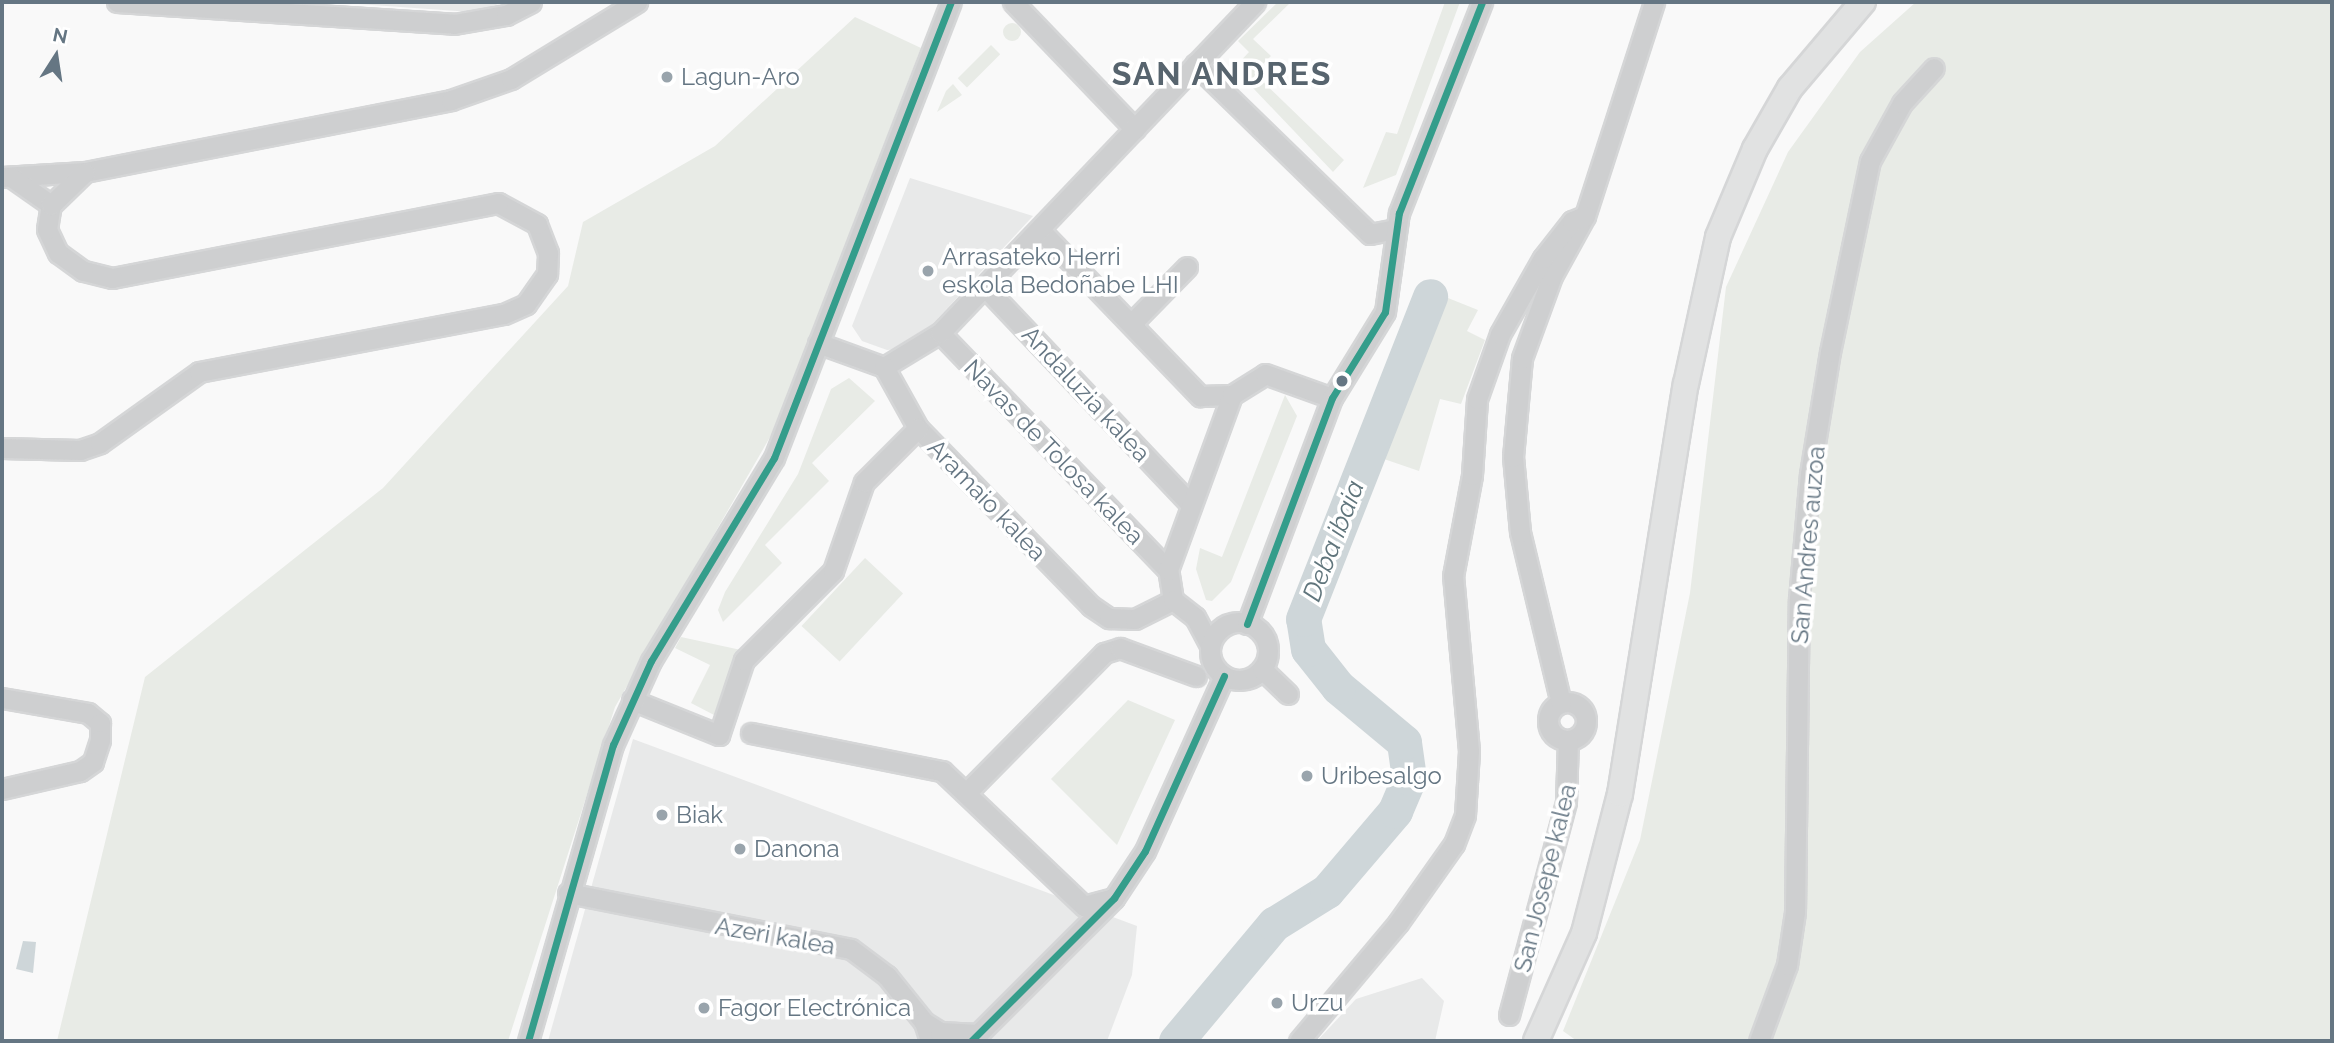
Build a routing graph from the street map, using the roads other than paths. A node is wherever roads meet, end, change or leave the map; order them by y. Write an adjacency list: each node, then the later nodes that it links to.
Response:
1 (117, 2): 2 (street)
2 (531, 2)
3 (637, 2): 13 (street)
4 (951, 2): 23 (street)
5 (1013, 2): 12 (street)
6 (1255, 2): 10 (street)
7 (1482, 2): 17 (street)
8 (1654, 2): 16 (street)
9 (1863, 2): 49 (main road)
10 (1195, 64): 12 (street); 17 (street)
11 (1934, 68): 54 (street, San Andres auzoa)
12 (1136, 129): 18 (street)
13 (85, 172): 14 (street); 15 (street)
14 (6, 177): 15 (street)
15 (51, 205): 28 (street)
16 (1585, 216): 40 (street); 53 (street)
17 (1396, 229): 26 (street)
18 (1040, 230): 20 (street); 21 (street)
19 (1187, 267): 21 (street)
20 (984, 286): 22 (street); 29 (street, Andaluzia kalea)
21 (1131, 324): 25 (street)
22 (940, 333): 24 (street); 30 (street, Navas de Tolosa kalea)
23 (818, 343): 24 (street); 39 (street)
24 (884, 367): 27 (street, Aramaio kalea)
25 (1232, 396): 26 (street); 29 (street)
26 (1332, 398): 32 (street)
27 (918, 428): 31 (street, Aramaio kalea); 39 (street)
28 (2, 448)
29 (1188, 502): 30 (street)
30 (1168, 570): 31 (street)
31 (1173, 600): 33 (street)
32 (1247, 624): 33 (street); 34 (street)
33 (1210, 645): 36 (street)
34 (1262, 669): 36 (street); 37 (street)
35 (1196, 676): 44 (street)
36 (1224, 676): 46 (street)
37 (1288, 694)
38 (2, 698): 43 (street)
39 (632, 700): 45 (street)
40 (1561, 704): 42 (street); 42 (street)
41 (751, 733): 44 (street)
42 (1568, 740): 47 (street, San Josepe kalea)
43 (2, 789)
44 (966, 793): 46 (street)
45 (572, 894): 48 (street, Azeri kalea); 51 (street)
46 (1114, 898): 50 (street)
47 (1509, 1015)
48 (924, 1021): 50 (street); 52 (street, Azeri kalea)
49 (1538, 1035)
50 (975, 1038)
51 (528, 1041)
52 (930, 1041)
53 (1299, 1041)
54 (1759, 1041)

